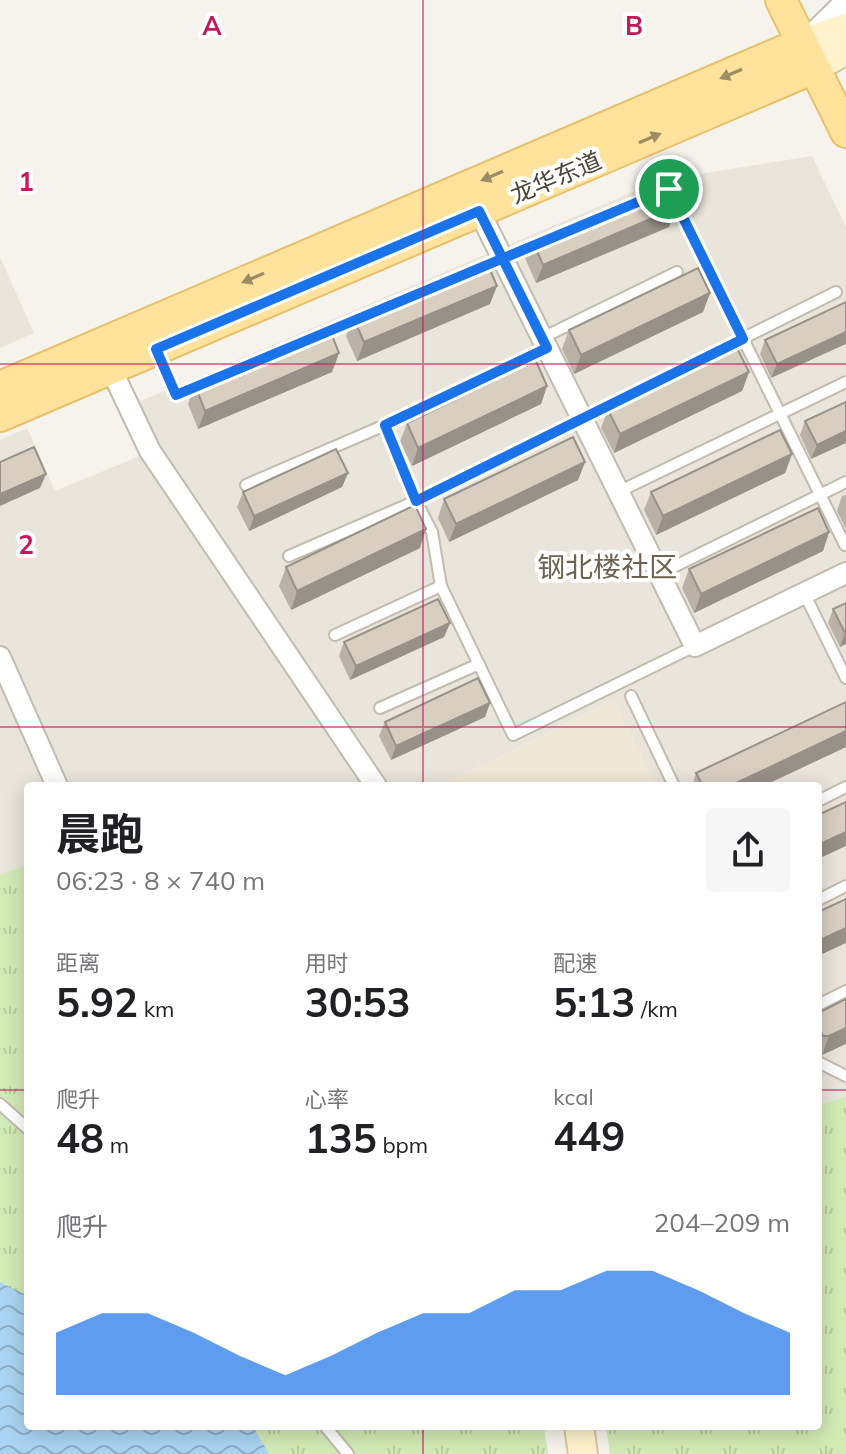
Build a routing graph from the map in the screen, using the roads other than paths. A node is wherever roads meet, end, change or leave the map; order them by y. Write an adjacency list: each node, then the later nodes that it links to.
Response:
1 (781, 0): 5 (main road)
2 (846, 1): 5 (street)
3 (846, 28): 5 (main road, 龙华东道)
4 (846, 50): 5 (main road, 龙华东道)
5 (808, 55): 6 (street); 7 (main road); 9 (main road, 龙华东道, one-way to 5); 23 (main road, 龙华东道, one-way to 23)
6 (846, 58)
7 (846, 132)
8 (641, 200): 16 (lane)
9 (479, 211): 11 (street); 19 (main road, 龙华东道)
10 (544, 242): 11 (lane)
11 (503, 259): 13 (lane); 18 (street)
12 (677, 272): 18 (lane)
13 (460, 277)
14 (836, 292): 16 (lane)
15 (375, 312): 17 (lane)
16 (743, 339): 24 (lane); 26 (lane)
17 (304, 342)
18 (544, 343): 26 (street); 27 (lane)
19 (156, 349): 20 (main road, 龙华东道); 21 (lane)
20 (111, 369): 25 (main road, 龙华东道); 47 (street)
21 (219, 377)
22 (846, 382): 24 (lane)
23 (0, 387)
24 (781, 415): 30 (lane); 31 (lane)
25 (0, 416)
26 (582, 418): 30 (street); 32 (lane)
27 (385, 425): 29 (lane); 32 (lane)
28 (846, 482): 31 (lane)
29 (246, 485)
30 (618, 492): 36 (street)
31 (821, 495): 33 (lane); 36 (lane)
32 (416, 501): 34 (lane); 37 (lane)
33 (845, 545)
34 (289, 556)
35 (846, 573): 38 (street)
36 (659, 574): 40 (street)
37 (441, 586): 39 (lane); 42 (lane)
38 (804, 593): 40 (street); 43 (lane)
39 (335, 635)
40 (695, 646): 42 (lane)
41 (0, 657): 46 (street)
42 (479, 664): 45 (lane)
43 (846, 678)
44 (631, 696): 48 (lane)
45 (380, 708)
46 (55, 782)
47 (373, 782)
48 (672, 782)
49 (846, 787): 50 (lane)
50 (822, 799)
51 (846, 886): 52 (lane)
52 (822, 898)
53 (846, 991): 54 (lane)
54 (822, 1003)
55 (822, 1064): 56 (lane)
56 (846, 1076)
57 (0, 1104): 58 (lane)
58 (24, 1125)
59 (328, 1430): 61 (lane)
60 (580, 1430): 62 (main road)
61 (348, 1454)
62 (583, 1454)

